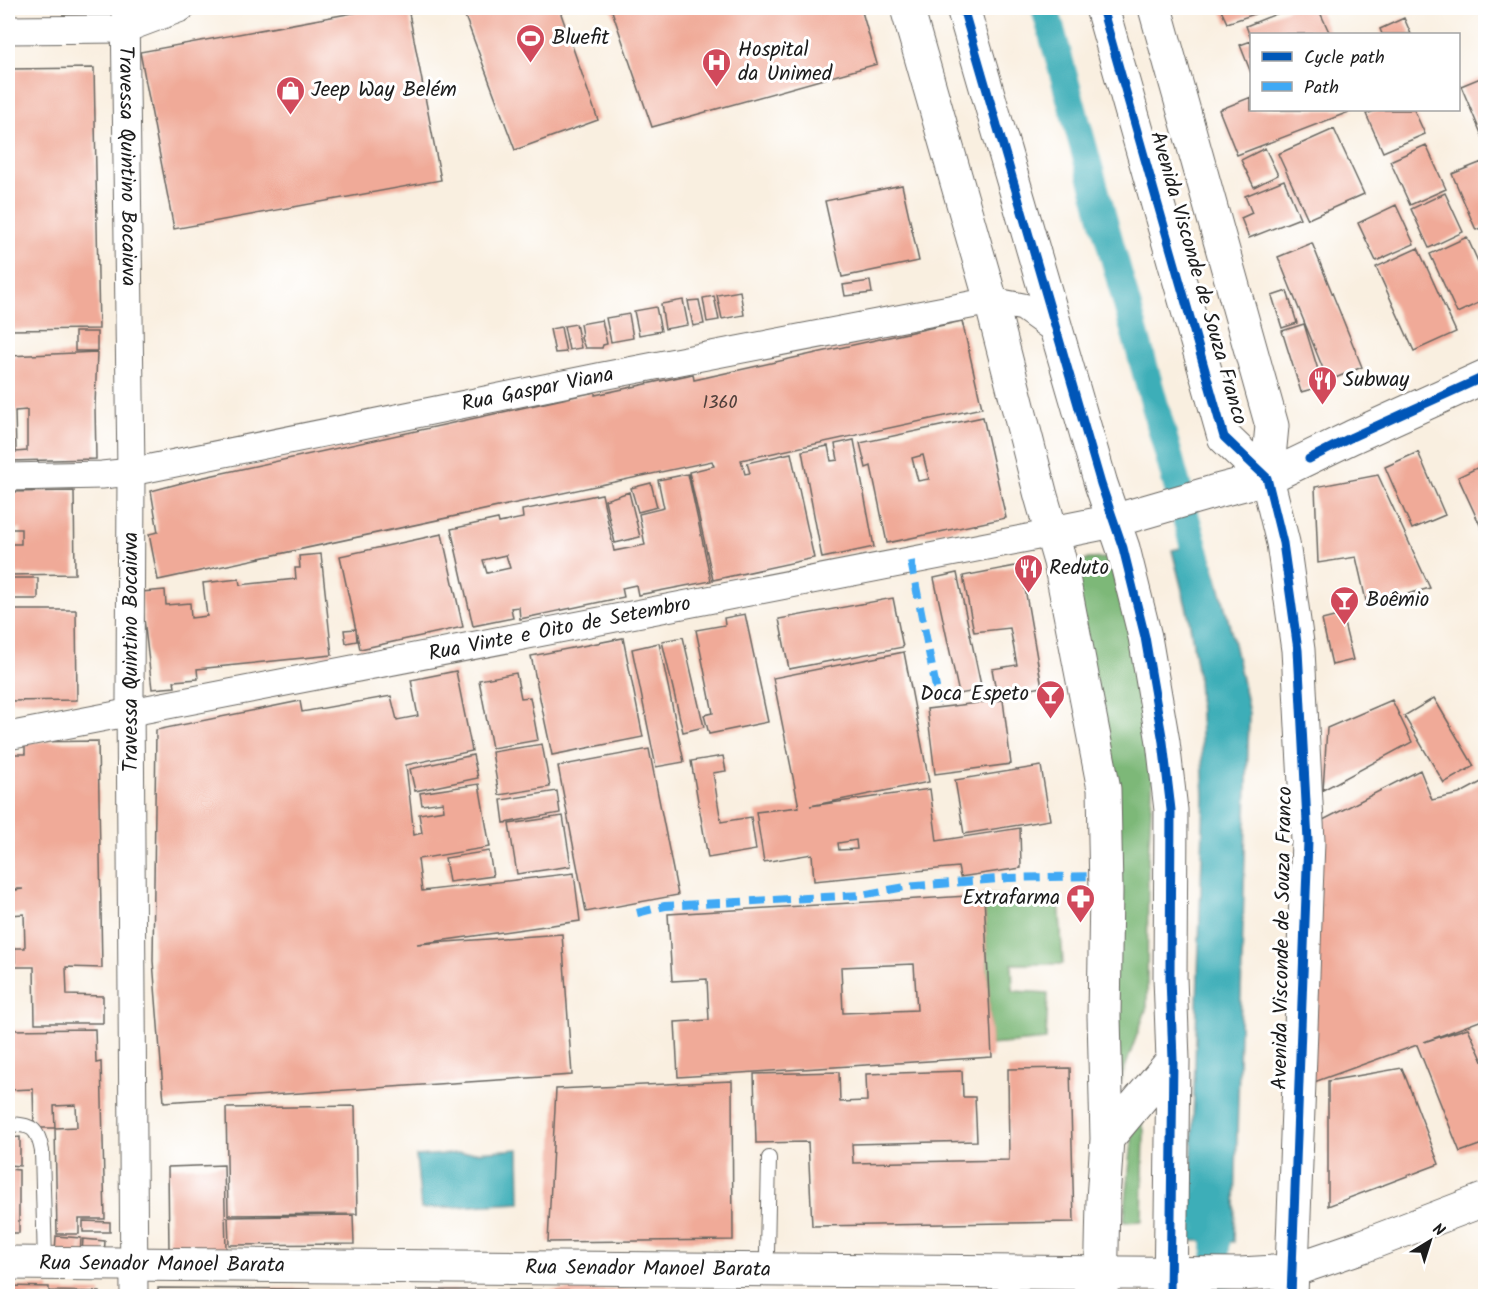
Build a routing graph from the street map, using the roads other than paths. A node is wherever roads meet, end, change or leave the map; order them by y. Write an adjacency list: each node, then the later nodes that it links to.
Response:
1 (181, 8): 6 (street)
2 (907, 8): 8 (main road)
3 (963, 8): 9 (main road)
4 (1102, 8): 13 (main road, Avenida Visconde de Souza Franco)
5 (1155, 8): 13 (main road, Avenida Visconde de Souza Franco)
6 (125, 18): 7 (street); 11 (street, Travessa Quintino Bocaiuva)
7 (8, 30)
8 (991, 301): 9 (street, Rua Gaspar Viana); 11 (street, Rua Gaspar Viana); 15 (main road)
9 (1059, 333): 14 (main road)
10 (1485, 376): 13 (main road, Rua Vinte e Oito de Setembro)
11 (131, 472): 12 (street, Rua Gaspar Viana); 16 (street, Travessa Quintino Bocaiuva)
12 (8, 477)
13 (1267, 478): 14 (main road, Rua Vinte e Oito de Setembro); 28 (main road, Avenida Visconde de Souza Franco)
14 (1127, 517): 15 (main road, Rua Vinte e Oito de Setembro); 18 (main road)
15 (1053, 533): 16 (street, Rua Vinte e Oito de Setembro); 20 (main road)
16 (130, 713): 17 (street, Rua Vinte e Oito de Setembro); 26 (street, Travessa Quintino Bocaiuva)
17 (8, 736)
18 (1173, 1060): 20 (main road); 27 (main road)
19 (8, 1124): 25 (lane)
20 (1107, 1139): 29 (main road)
21 (769, 1158): 23 (lane)
22 (1485, 1199): 28 (main road, Rua Senador Manoel Barata)
23 (767, 1261): 26 (main road, Rua Senador Manoel Barata); 29 (main road, Rua Senador Manoel Barata)
24 (8, 1263): 25 (main road, Rua Senador Manoel Barata)
25 (45, 1263): 26 (main road, Rua Senador Manoel Barata)
26 (134, 1264): 30 (street, Travessa Quintino Bocaiuva)
27 (1175, 1281): 28 (main road, Rua Senador Manoel Barata); 29 (main road, Rua Senador Manoel Barata)
28 (1291, 1284)
29 (1101, 1285)
30 (134, 1296)

